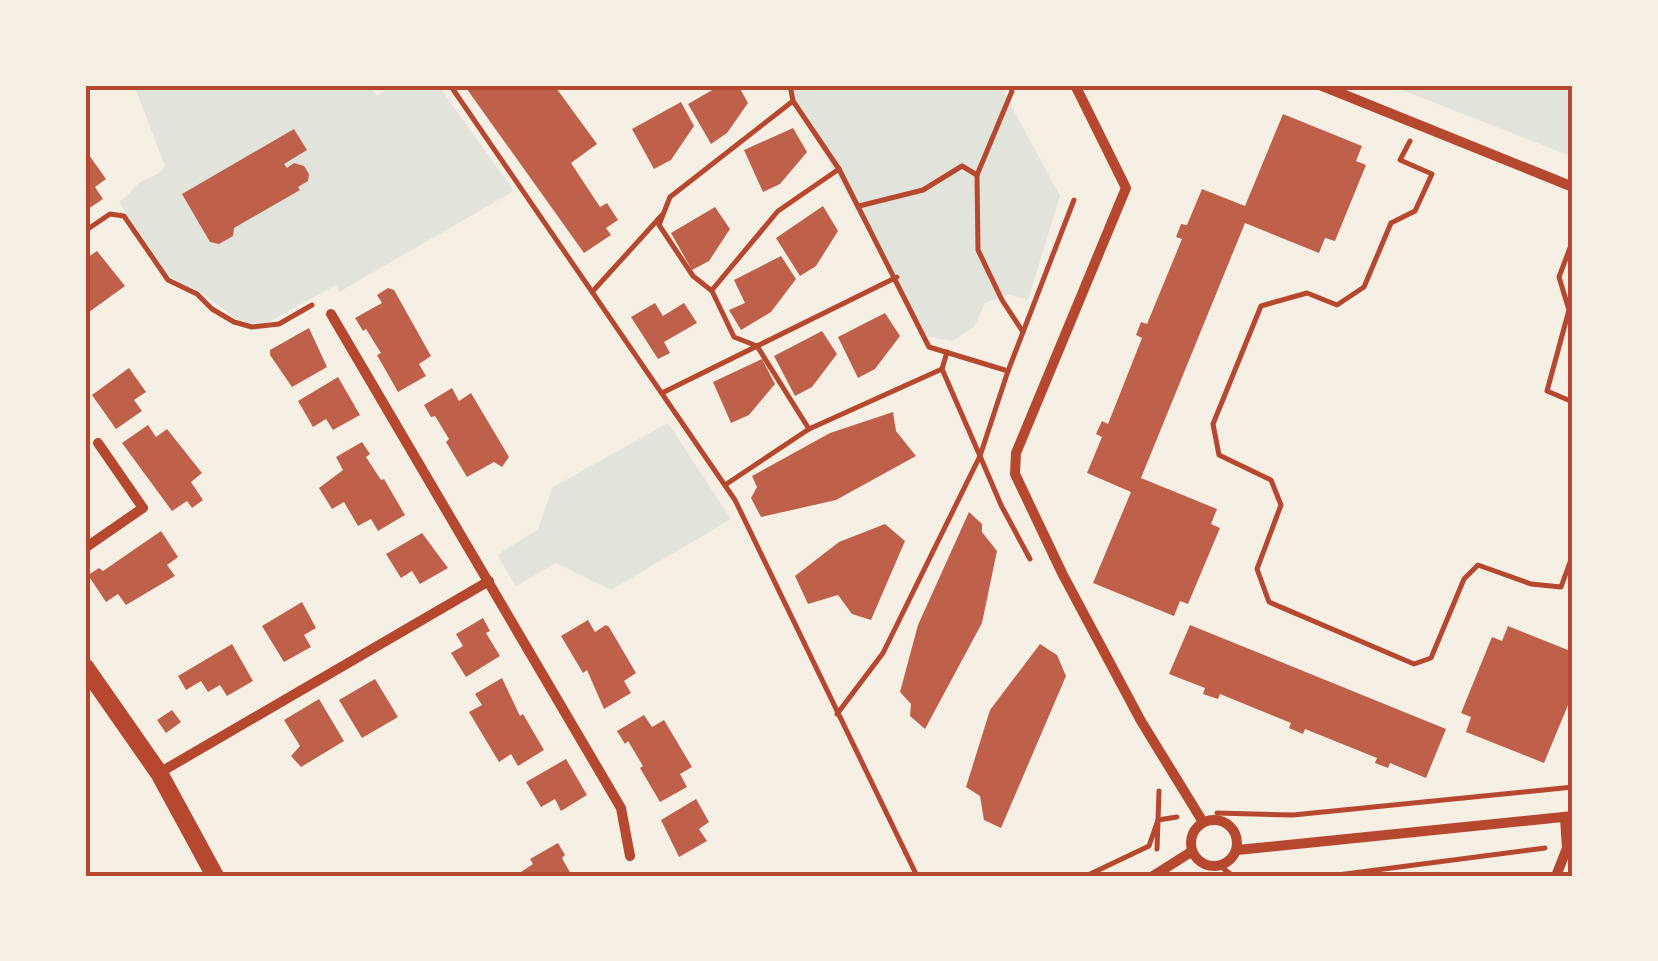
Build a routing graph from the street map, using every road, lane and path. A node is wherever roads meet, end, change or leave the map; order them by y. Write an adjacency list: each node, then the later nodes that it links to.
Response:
1 (450, 85): 17 (path)
2 (790, 85): 6 (path)
3 (1009, 85): 9 (path)
4 (1075, 85): 41 (street)
5 (1320, 85): 7 (street)
6 (794, 101): 8 (path); 13 (path)
7 (1418, 125): 10 (street); 32 (path)
8 (839, 169): 12 (path); 18 (path)
9 (977, 175): 12 (path); 20 (path)
10 (1573, 187)
11 (1074, 200): 20 (path)
12 (859, 206): 16 (path)
13 (664, 213): 17 (path); 18 (path)
14 (85, 231): 19 (path)
15 (1573, 240): 26 (path)
16 (897, 277): 21 (path); 22 (path)
17 (594, 291): 25 (path)
18 (712, 291): 21 (path)
19 (331, 314): 34 (street)
20 (1024, 333): 24 (path)
21 (756, 346): 25 (path); 27 (path)
22 (947, 352): 23 (path); 24 (path)
23 (942, 369): 27 (path); 29 (path)
24 (1008, 371): 29 (path)
25 (662, 392): 30 (path)
26 (1573, 402)
27 (810, 430): 30 (path)
28 (98, 443): 31 (street)
29 (980, 456): 33 (path); 36 (path)
30 (725, 485): 36 (path)
31 (85, 548)
32 (1573, 554)
33 (1037, 571)
34 (489, 581): 37 (street); 46 (street)
35 (85, 668): 37 (street)
36 (837, 714): 50 (path)
37 (159, 773): 49 (street)
38 (1573, 787): 41 (path)
39 (1159, 790): 42 (path)
40 (1569, 817): 43 (street); 44 (street)
41 (1201, 818): 42 (path); 44 (street); 45 (street)
42 (1158, 820): 47 (path); 51 (path)
43 (1567, 848): 54 (path); 55 (street)
44 (1236, 850): 48 (street)
45 (1192, 852): 47 (street); 48 (street)
46 (630, 856)
47 (1171, 866): 52 (street)
48 (1220, 866): 53 (path)
49 (215, 876)
50 (918, 876)
51 (1086, 876)
52 (1153, 876)
53 (1233, 876)
54 (1330, 876)
55 (1556, 876)

